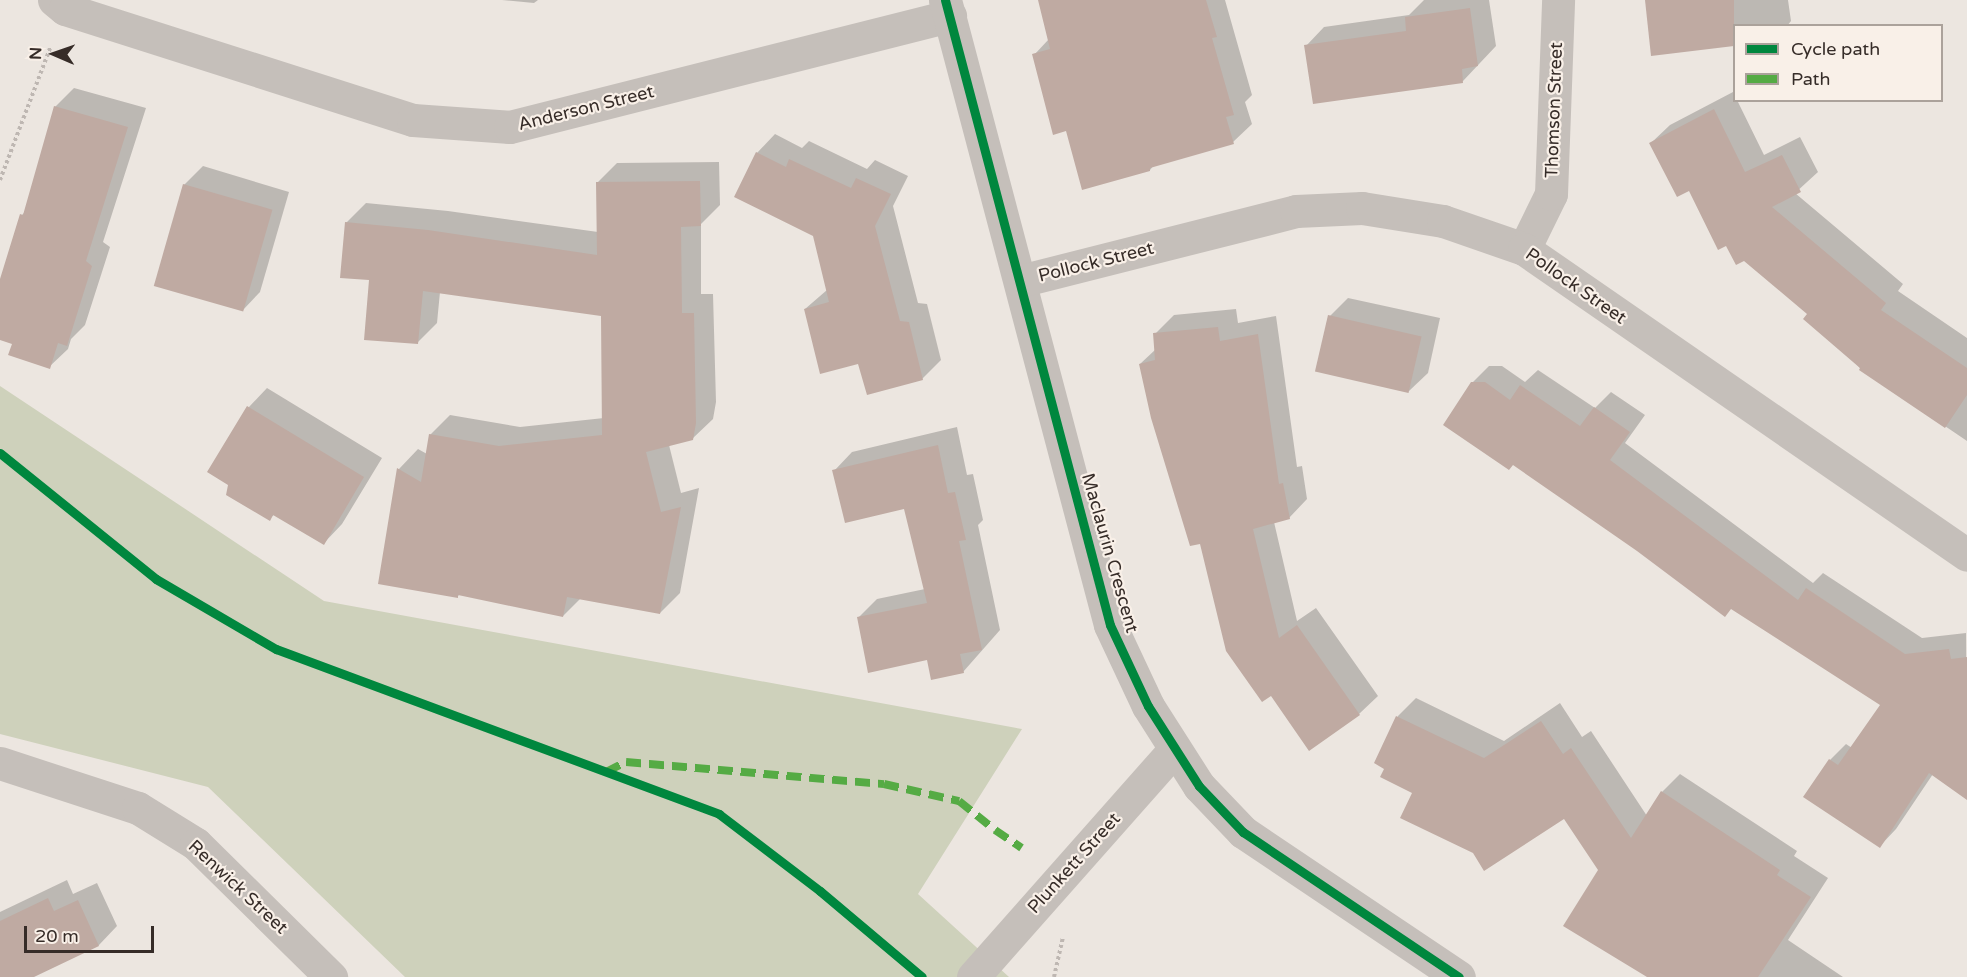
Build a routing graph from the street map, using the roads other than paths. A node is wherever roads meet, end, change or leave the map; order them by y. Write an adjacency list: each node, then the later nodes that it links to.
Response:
1 (1558, 0): 4 (street, Thomson Street)
2 (59, 4): 3 (street, Anderson Street)
3 (948, 8): 5 (street, Maclaurin Crescent)
4 (1524, 249): 5 (street, Pollock Street); 6 (street, Pollock Street)
5 (1020, 281): 7 (street, Maclaurin Crescent)
6 (1967, 555)
7 (1174, 750): 10 (street, Plunkett Street); 11 (street, Maclaurin Crescent)
8 (0, 763): 9 (street, Renwick Street)
9 (331, 977)
10 (973, 977)
11 (1459, 977)

